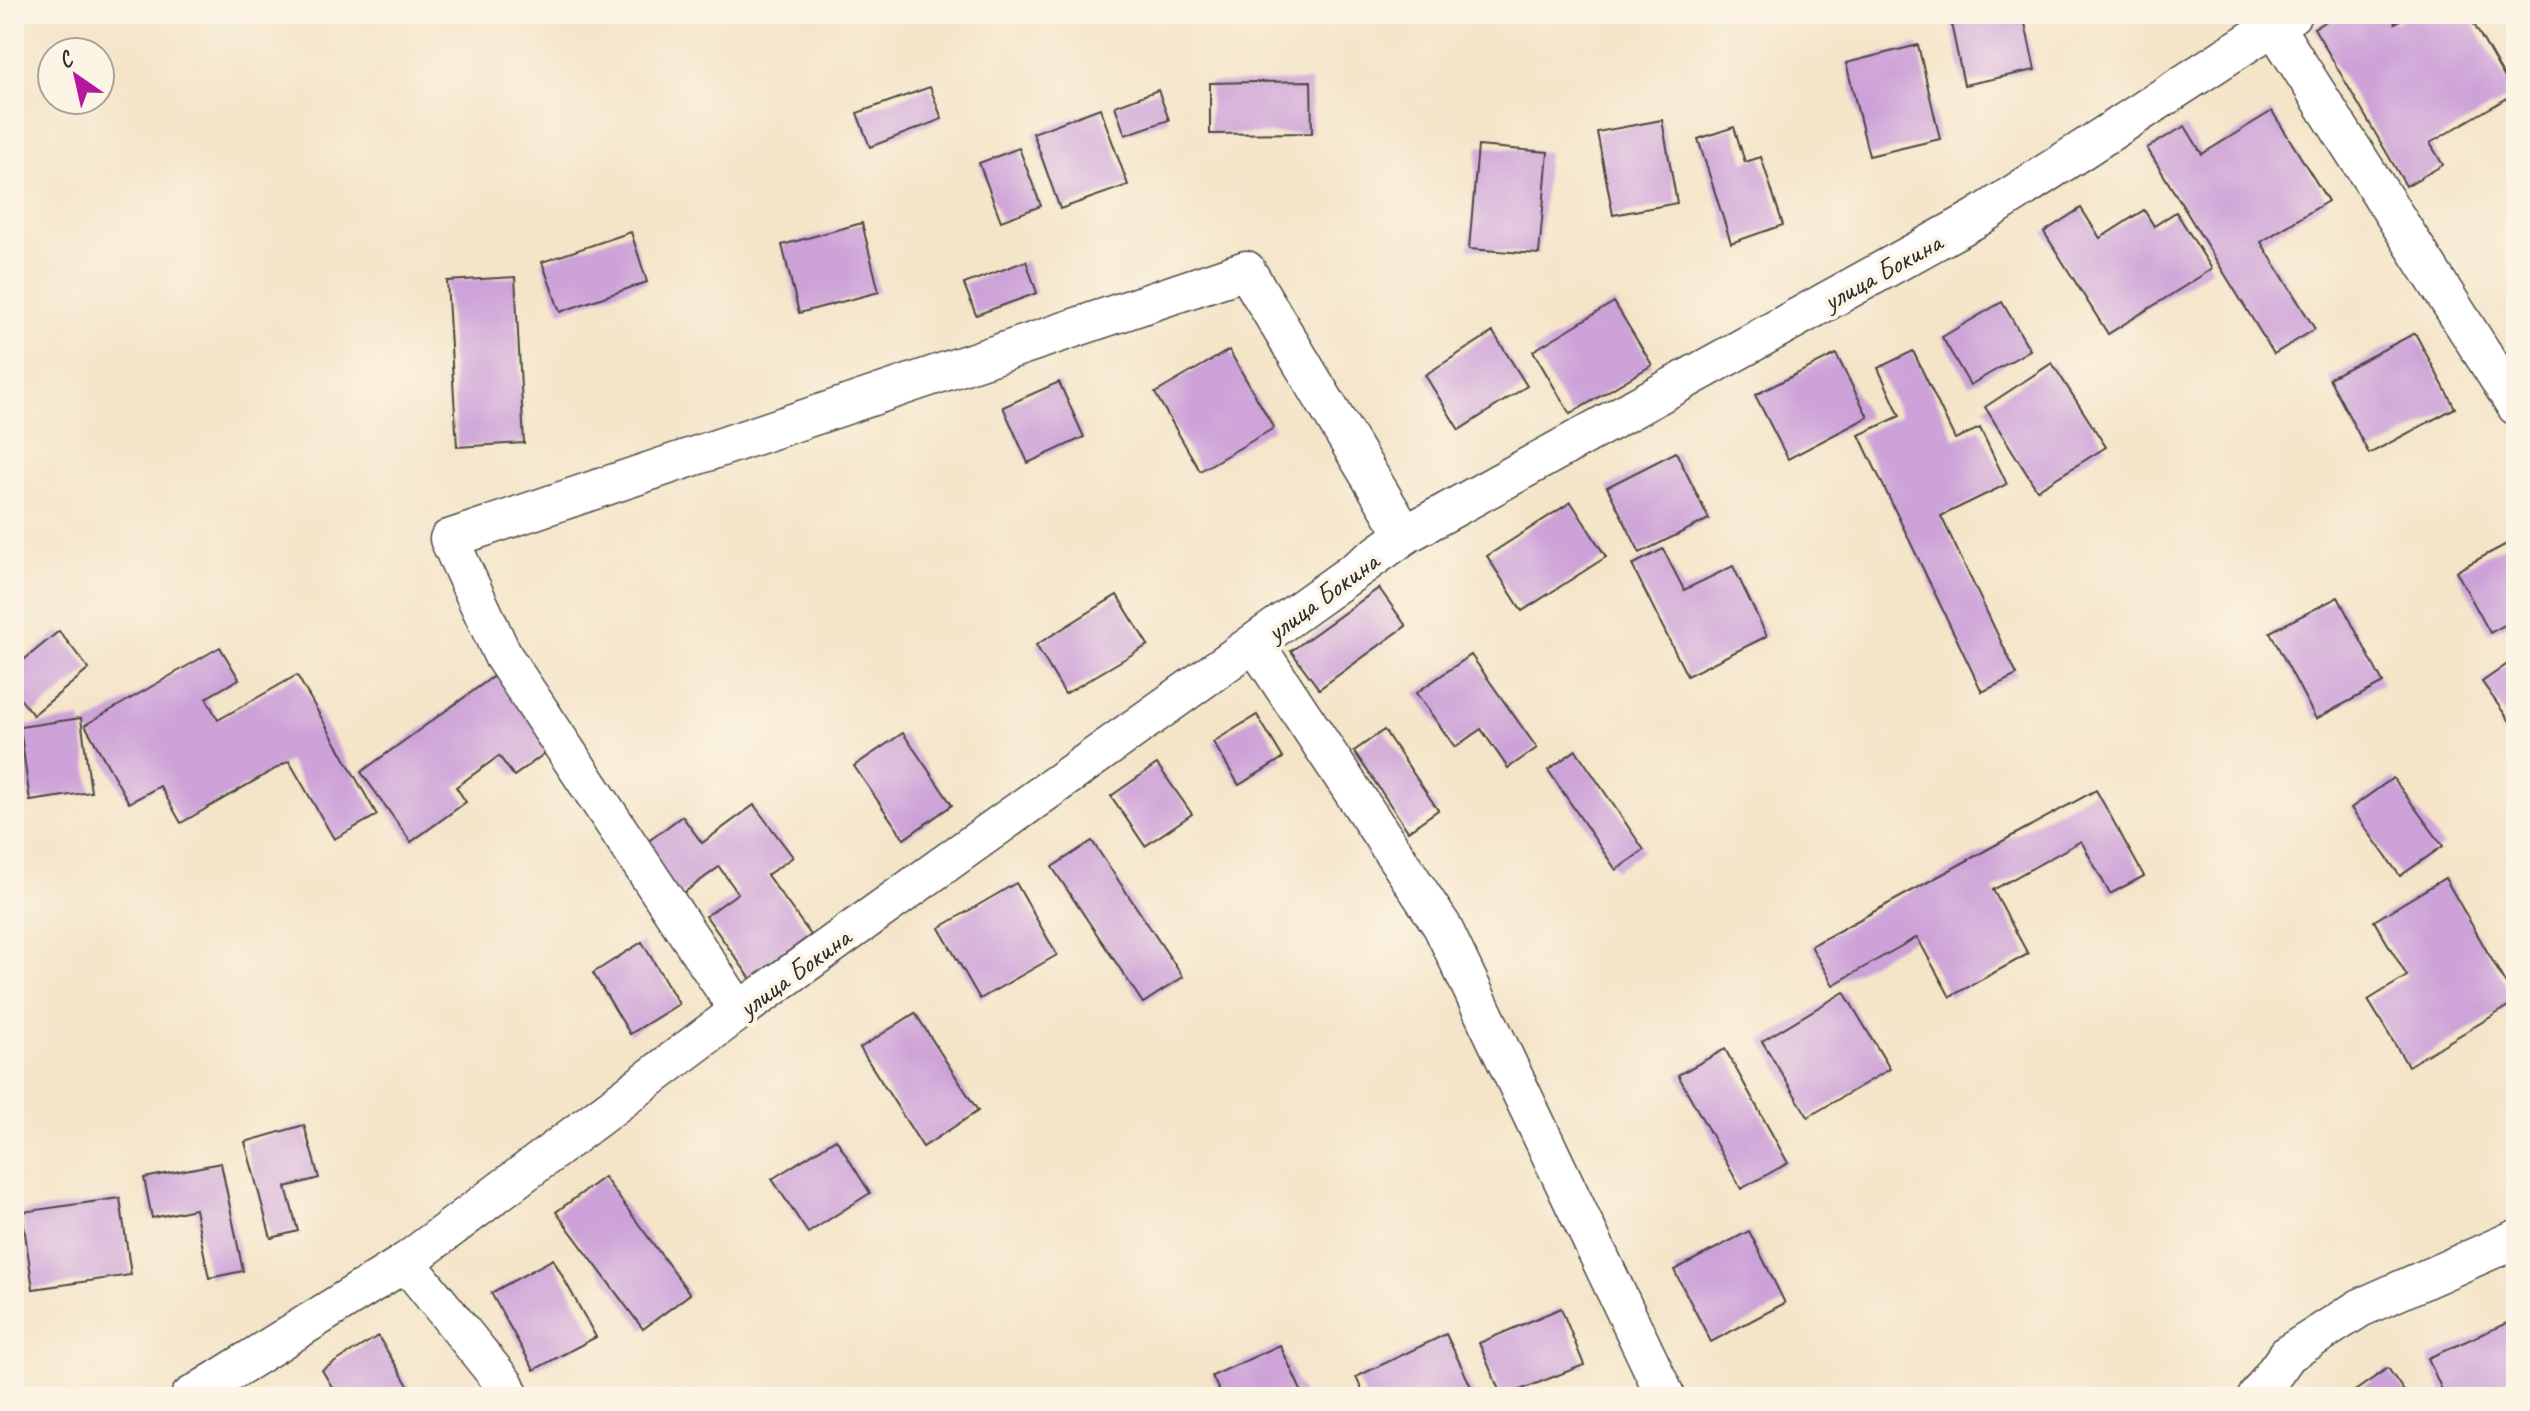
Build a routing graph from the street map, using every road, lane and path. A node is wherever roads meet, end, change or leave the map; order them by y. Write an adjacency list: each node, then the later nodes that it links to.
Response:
1 (2283, 20): 2 (street); 3 (street, улица Бокина)
2 (2516, 406)
3 (1405, 535): 4 (street, улица Бокина); 5 (street)
4 (1255, 644): 5 (street, улица Бокина); 10 (street)
5 (739, 1011): 7 (street, улица Бокина)
6 (2516, 1239): 11 (street)
7 (406, 1262): 8 (street, улица Бокина); 9 (street)
8 (190, 1397)
9 (510, 1397)
10 (1666, 1397)
11 (2257, 1397)

